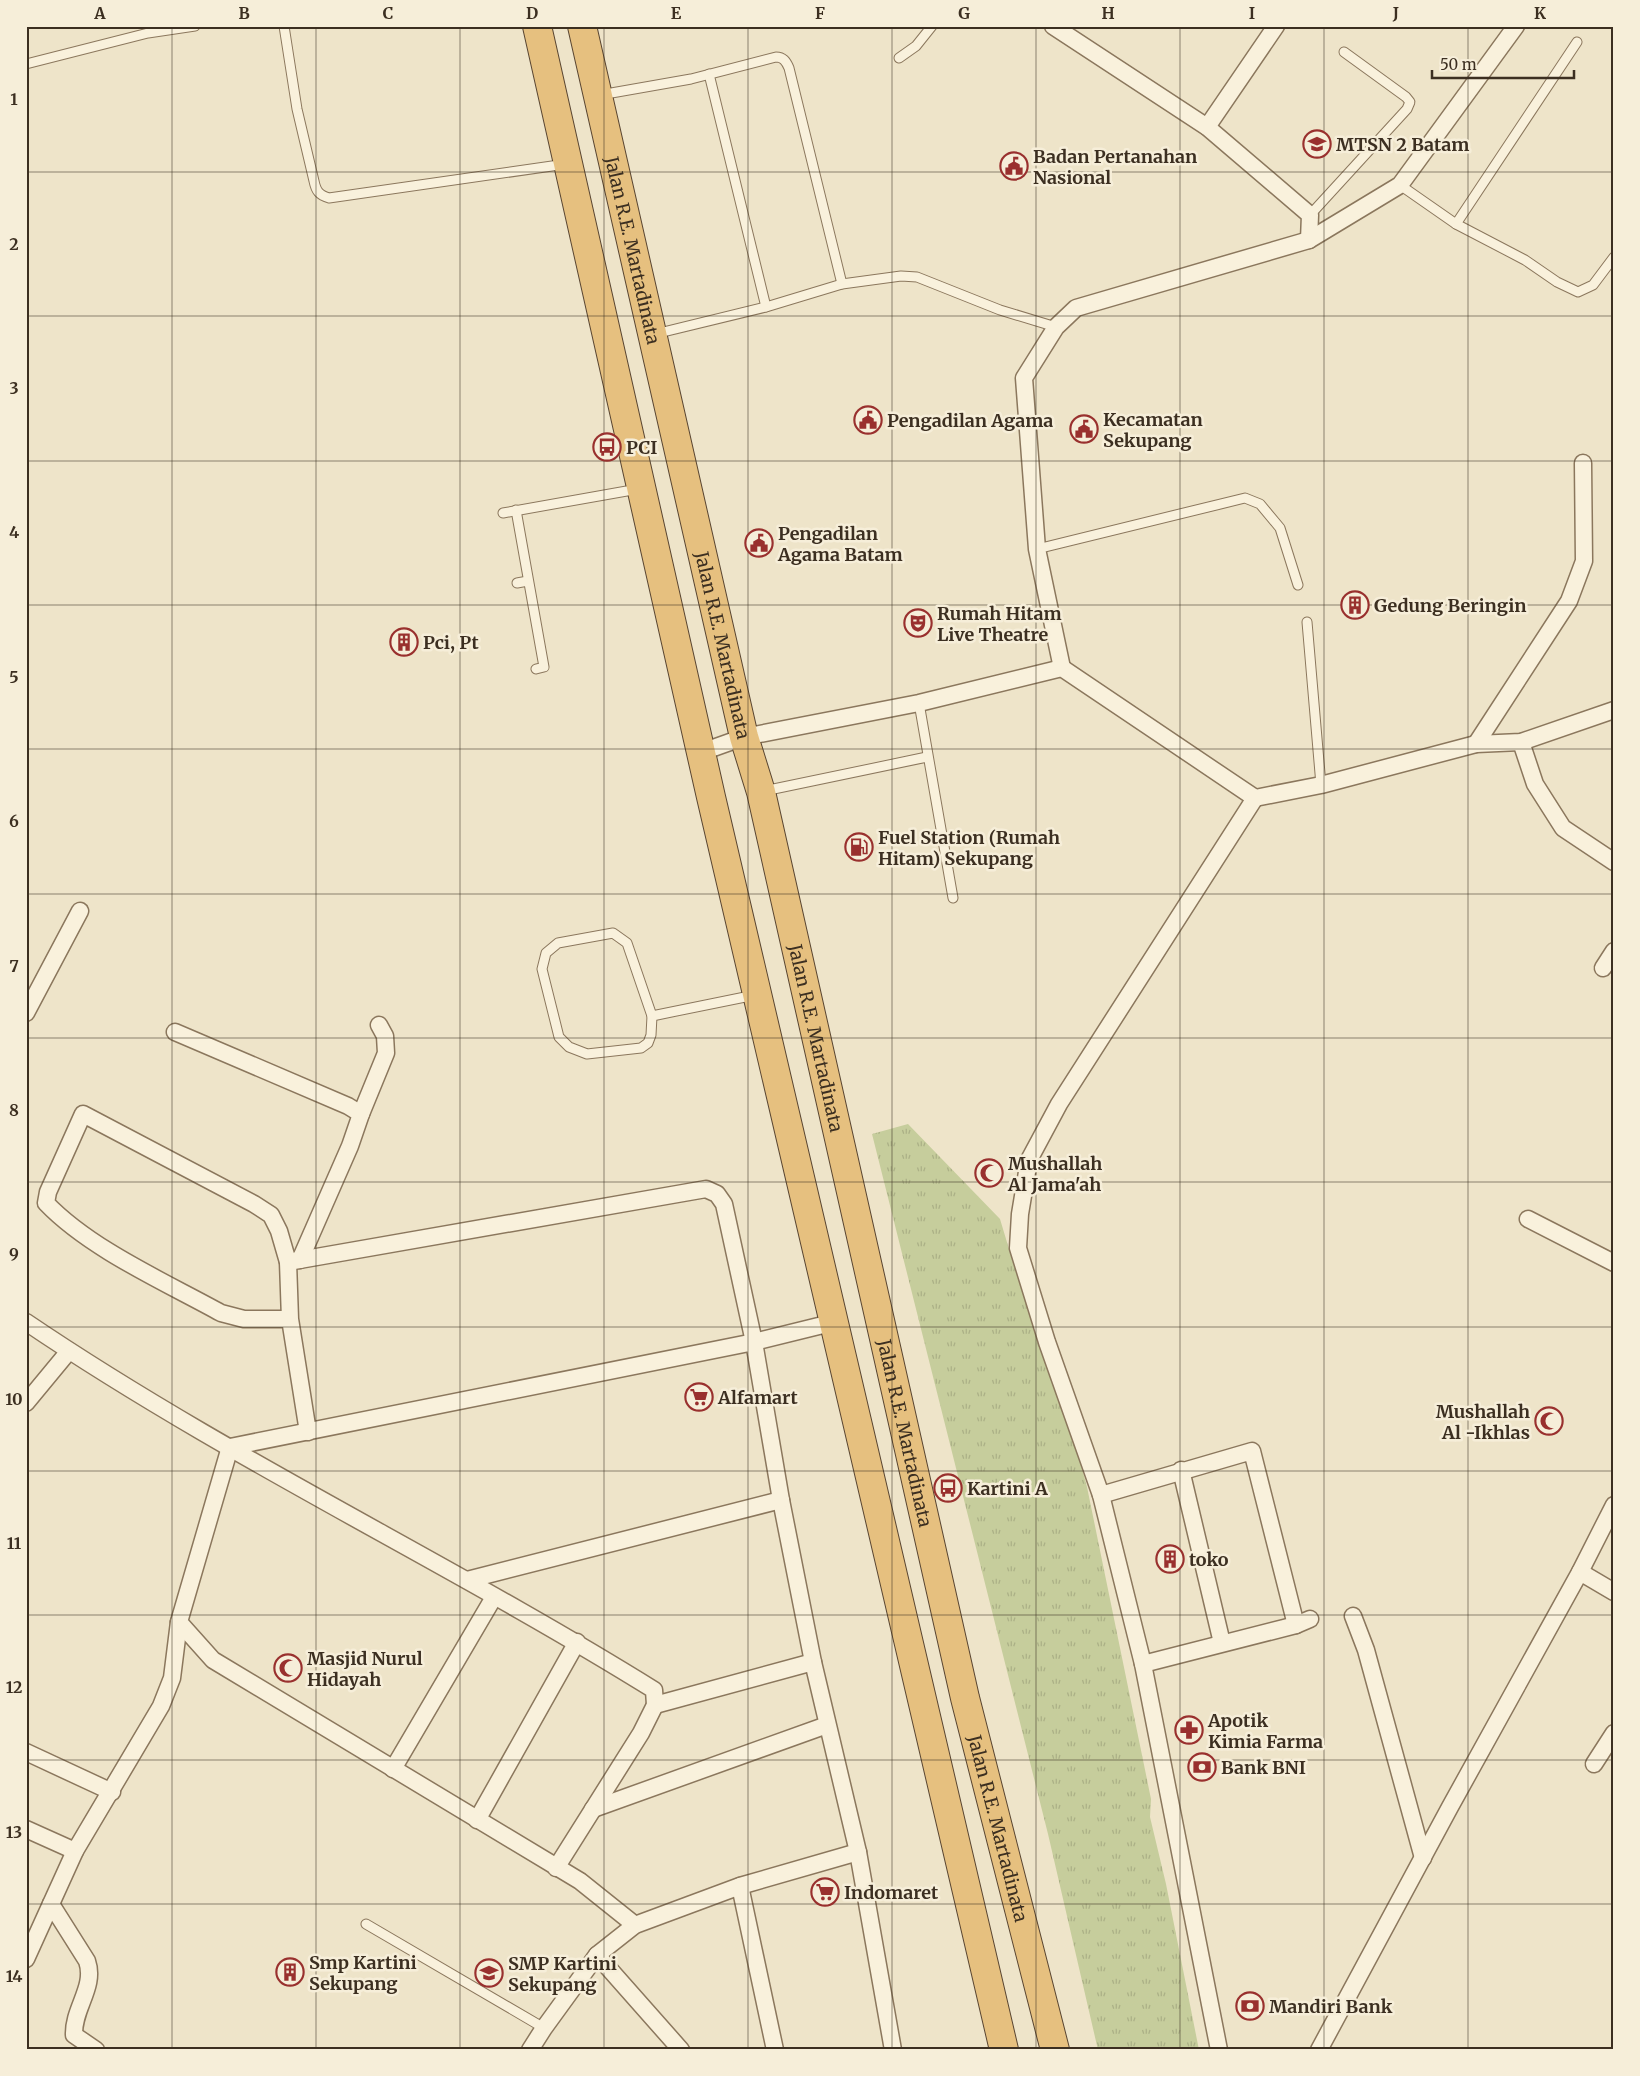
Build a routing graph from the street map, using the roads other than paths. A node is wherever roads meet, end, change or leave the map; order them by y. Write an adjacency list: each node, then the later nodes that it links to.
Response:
1 (194, 26): 12 (lane)
2 (284, 26): 16 (lane)
3 (537, 26): 16 (highway)
4 (582, 26): 14 (highway, Jalan R.E. Martadinata)
5 (932, 26): 11 (lane)
6 (1052, 26): 15 (street)
7 (1276, 26): 15 (street)
8 (1516, 26): 17 (street)
9 (1577, 42): 19 (lane)
10 (1344, 52): 18 (lane)
11 (899, 58)
12 (26, 64)
13 (709, 74): 14 (lane); 22 (lane); 23 (lane)
14 (598, 95): 25 (highway, Jalan R.E. Martadinata)
15 (1207, 127): 18 (street)
16 (569, 164): 27 (highway)
17 (1400, 185): 19 (lane); 20 (street)
18 (1310, 215): 20 (street)
19 (1456, 224): 21 (lane)
20 (1309, 240): 24 (street)
21 (1614, 257)
22 (842, 284): 23 (lane); 24 (lane)
23 (766, 306): 25 (lane)
24 (1056, 327): 30 (street)
25 (652, 334): 39 (highway, Jalan R.E. Martadinata)
26 (1583, 464): 41 (street)
27 (643, 488): 28 (lane); 42 (highway)
28 (516, 510): 29 (lane); 31 (lane)
29 (503, 513)
30 (1036, 549): 33 (lane); 35 (street)
31 (528, 582): 32 (lane); 36 (lane)
32 (517, 583)
33 (1298, 585)
34 (1307, 622): 44 (lane)
35 (1062, 668): 37 (street); 46 (street)
36 (536, 669)
37 (919, 703): 39 (street); 43 (lane)
38 (1614, 710): 40 (street)
39 (744, 737): 42 (street); 45 (highway, Jalan R.E. Martadinata)
40 (1521, 742): 41 (street); 47 (street)
41 (1476, 744): 44 (street)
42 (702, 752): 52 (highway)
43 (928, 758): 45 (lane); 48 (lane)
44 (1321, 785): 46 (street)
45 (761, 792): 83 (highway, Jalan R.E. Martadinata)
46 (1255, 798): 70 (street)
47 (1614, 862)
48 (953, 898)
49 (80, 910): 53 (street)
50 (1614, 951): 51 (street)
51 (1603, 968)
52 (758, 994): 54 (lane); 63 (highway)
53 (26, 1014)
54 (652, 1016): 54 (lane)
55 (379, 1025): 57 (street)
56 (175, 1032): 57 (street)
57 (361, 1114): 59 (street)
58 (1528, 1219): 60 (street)
59 (294, 1261): 61 (street); 61 (street); 64 (street)
60 (1614, 1263)
61 (290, 1319): 67 (street)
62 (26, 1322): 65 (street)
63 (835, 1322): 64 (street); 85 (highway)
64 (754, 1342): 67 (street); 71 (street)
65 (69, 1351): 66 (street); 68 (street)
66 (26, 1403)
67 (308, 1432): 68 (street)
68 (230, 1447): 74 (street); 78 (street)
69 (1181, 1470): 70 (street); 80 (street); 80 (street)
70 (1101, 1495): 82 (street)
71 (781, 1500): 74 (street); 81 (street)
72 (1614, 1505): 73 (street)
73 (1580, 1572): 75 (street); 97 (street)
74 (467, 1580): 76 (street)
75 (1614, 1592)
76 (494, 1597): 79 (street); 90 (street)
77 (1353, 1616): 97 (street)
78 (179, 1622): 90 (street); 91 (street)
79 (577, 1642): 84 (street); 93 (street)
80 (1222, 1643): 82 (street)
81 (813, 1662): 84 (street); 86 (street)
82 (1143, 1664): 113 (street)
83 (965, 1698): 85 (highway); 112 (highway, Jalan R.E. Martadinata)
84 (655, 1706): 92 (street)
85 (924, 1709): 111 (highway)
86 (827, 1725): 92 (street); 96 (street)
87 (1614, 1733): 89 (street)
88 (26, 1752): 91 (street)
89 (1594, 1764)
90 (393, 1769): 93 (street)
91 (112, 1792): 95 (street)
92 (593, 1809): 98 (street)
93 (478, 1820): 98 (street)
94 (26, 1829): 95 (street)
95 (75, 1850): 100 (street)
96 (858, 1852): 99 (street); 110 (street)
97 (1423, 1858): 114 (street)
98 (556, 1868): 102 (street)
99 (740, 1886): 102 (street); 109 (street)
100 (51, 1904): 104 (street); 106 (street)
101 (366, 1924): 105 (lane)
102 (635, 1925): 103 (street)
103 (597, 1955): 105 (street); 108 (street)
104 (26, 1959)
105 (544, 2028): 107 (street)
106 (96, 2050)
107 (530, 2050)
108 (681, 2050)
109 (774, 2050)
110 (893, 2050)
111 (1004, 2050)
112 (1055, 2050)
113 (1219, 2050)
114 (1319, 2050)

